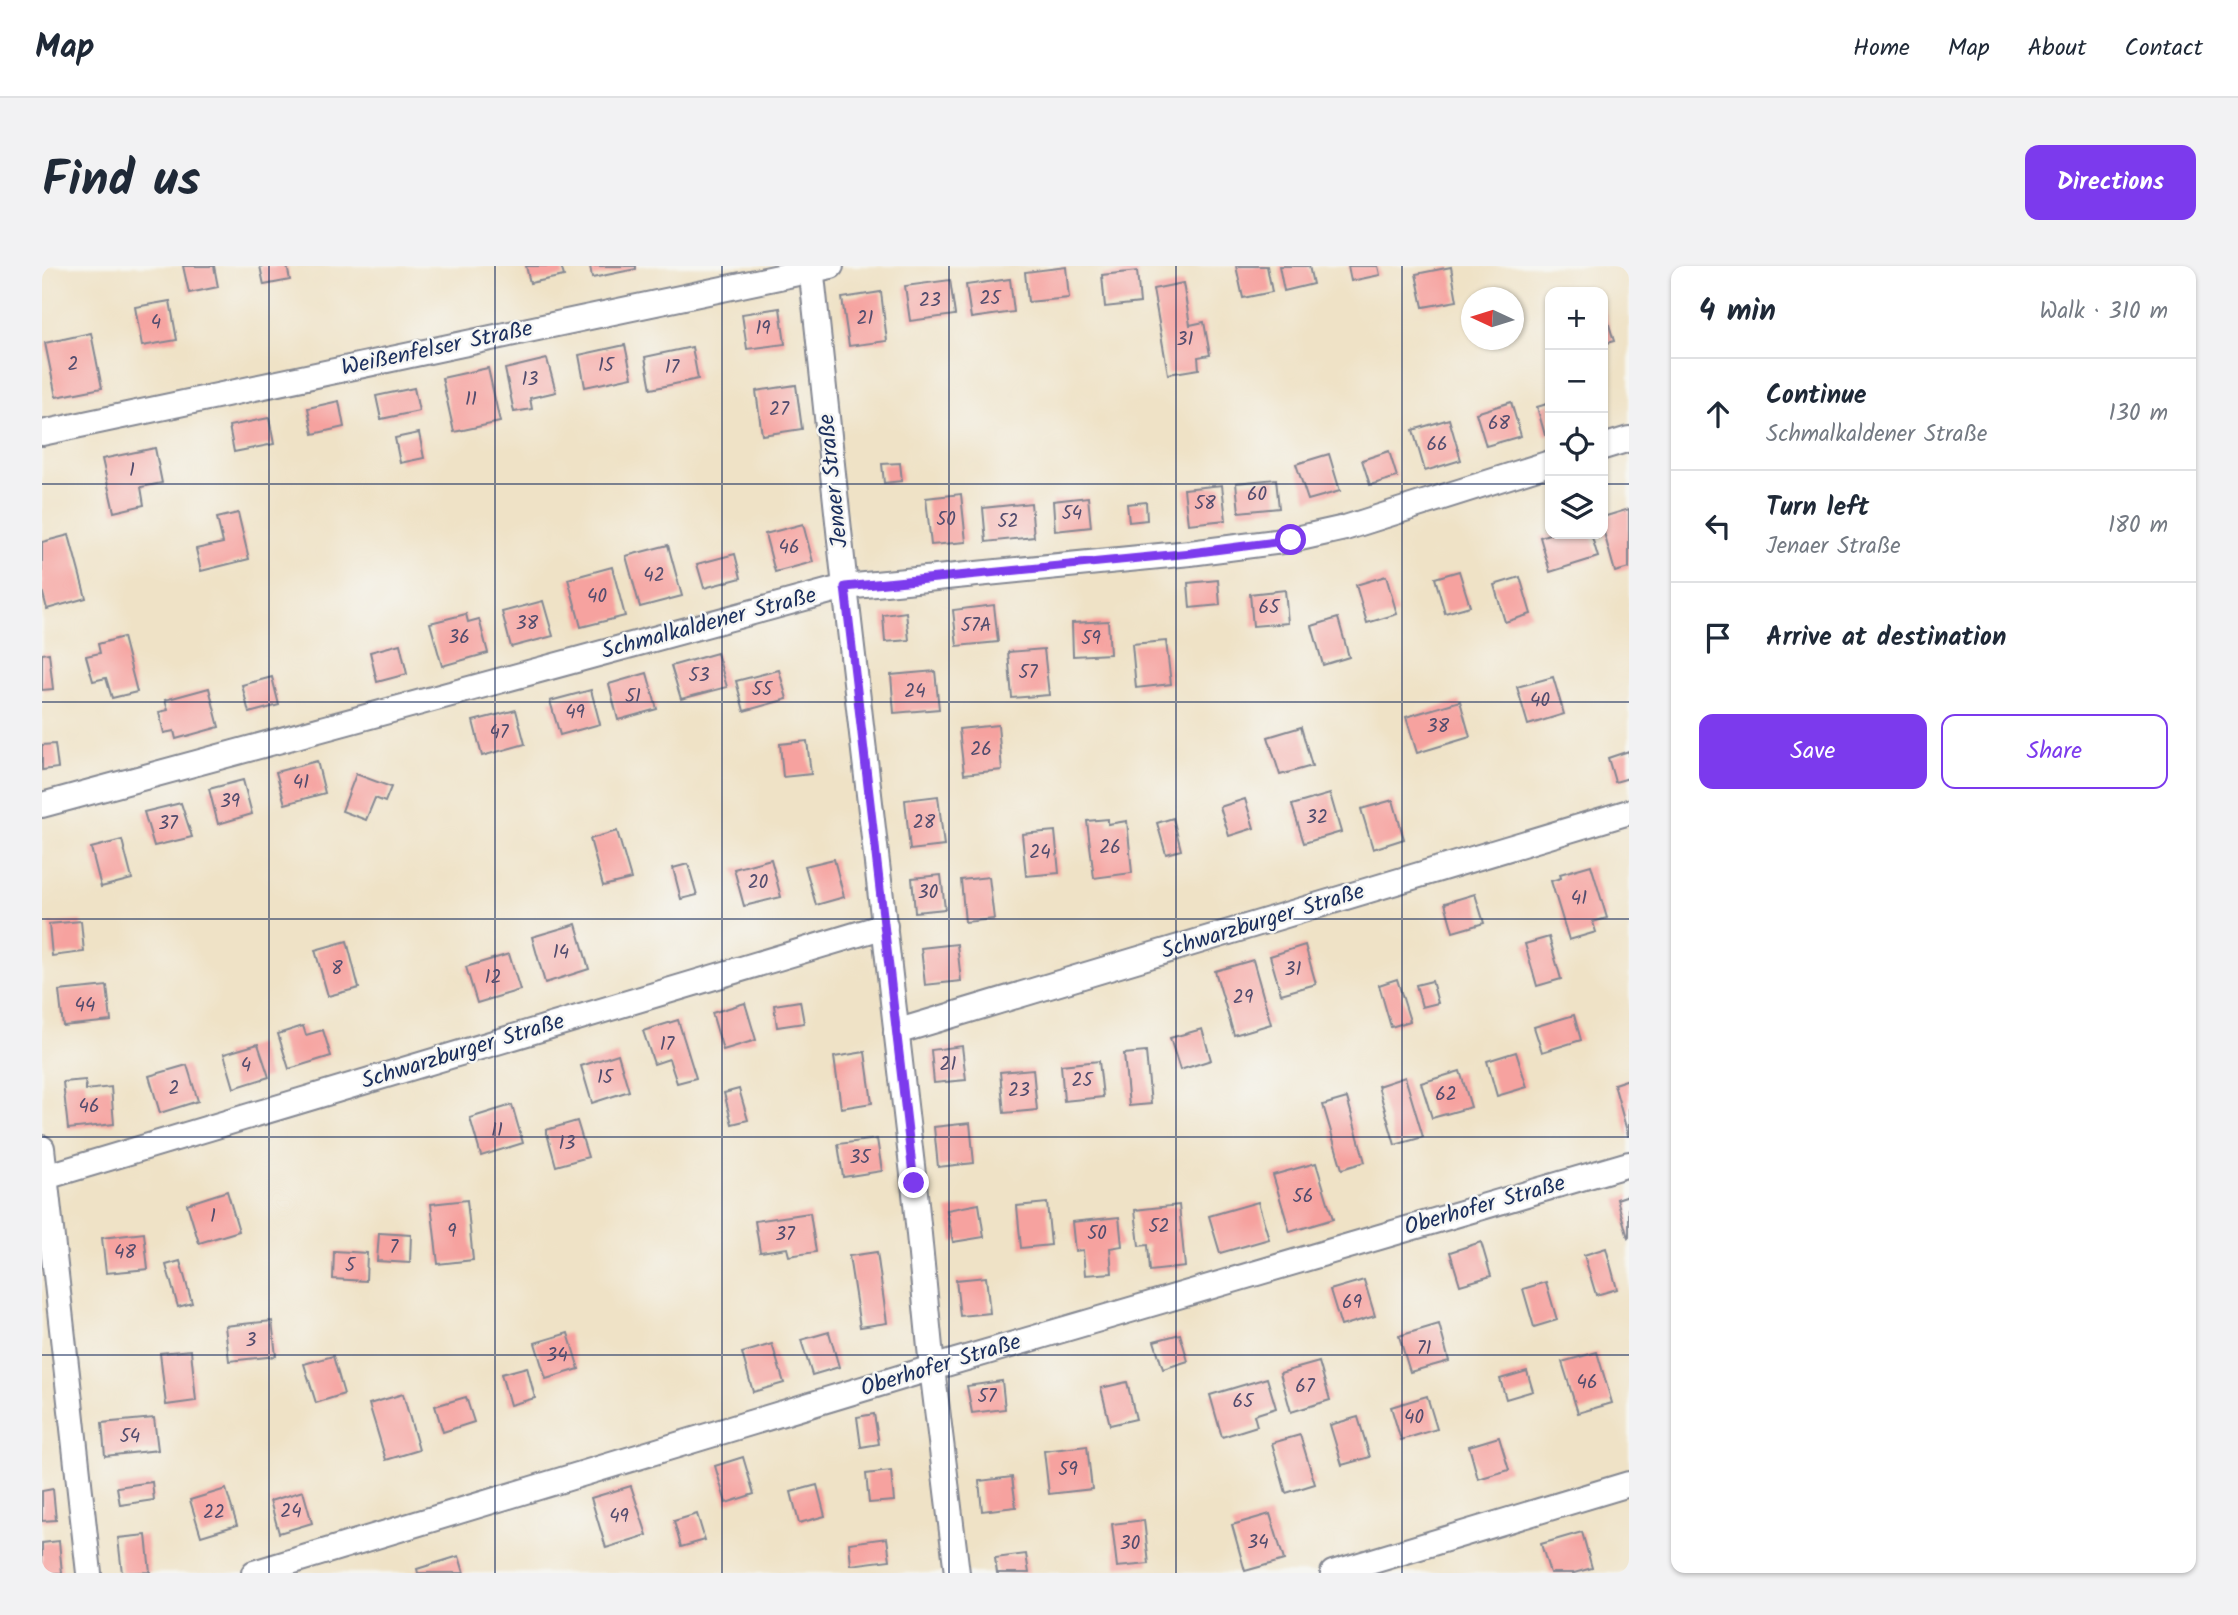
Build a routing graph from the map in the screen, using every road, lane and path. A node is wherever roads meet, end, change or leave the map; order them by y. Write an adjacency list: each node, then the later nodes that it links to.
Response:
1 (818, 267): 2 (street, Weißenfelser Straße); 6 (street, Jenaer Straße)
2 (42, 433)
3 (1629, 439): 4 (street)
4 (1608, 445)
5 (1545, 465): 6 (street, Schmalkaldener Straße)
6 (845, 587): 7 (street, Schmalkaldener Straße); 9 (street, Jenaer Straße)
7 (42, 804)
8 (1629, 812): 10 (street, Schwarzburger Straße)
9 (885, 926): 10 (street, Jenaer Straße); 13 (street, Schwarzburger Straße)
10 (896, 1032): 14 (street, Jenaer Straße)
11 (42, 1148): 13 (street)
12 (1629, 1164): 14 (street, Oberhofer Straße)
13 (44, 1177): 16 (street)
14 (932, 1368): 17 (street, Oberhofer Straße); 18 (street, Jenaer Straße)
15 (1629, 1484): 19 (street)
16 (89, 1573)
17 (254, 1573)
18 (957, 1573)
19 (1333, 1573)

